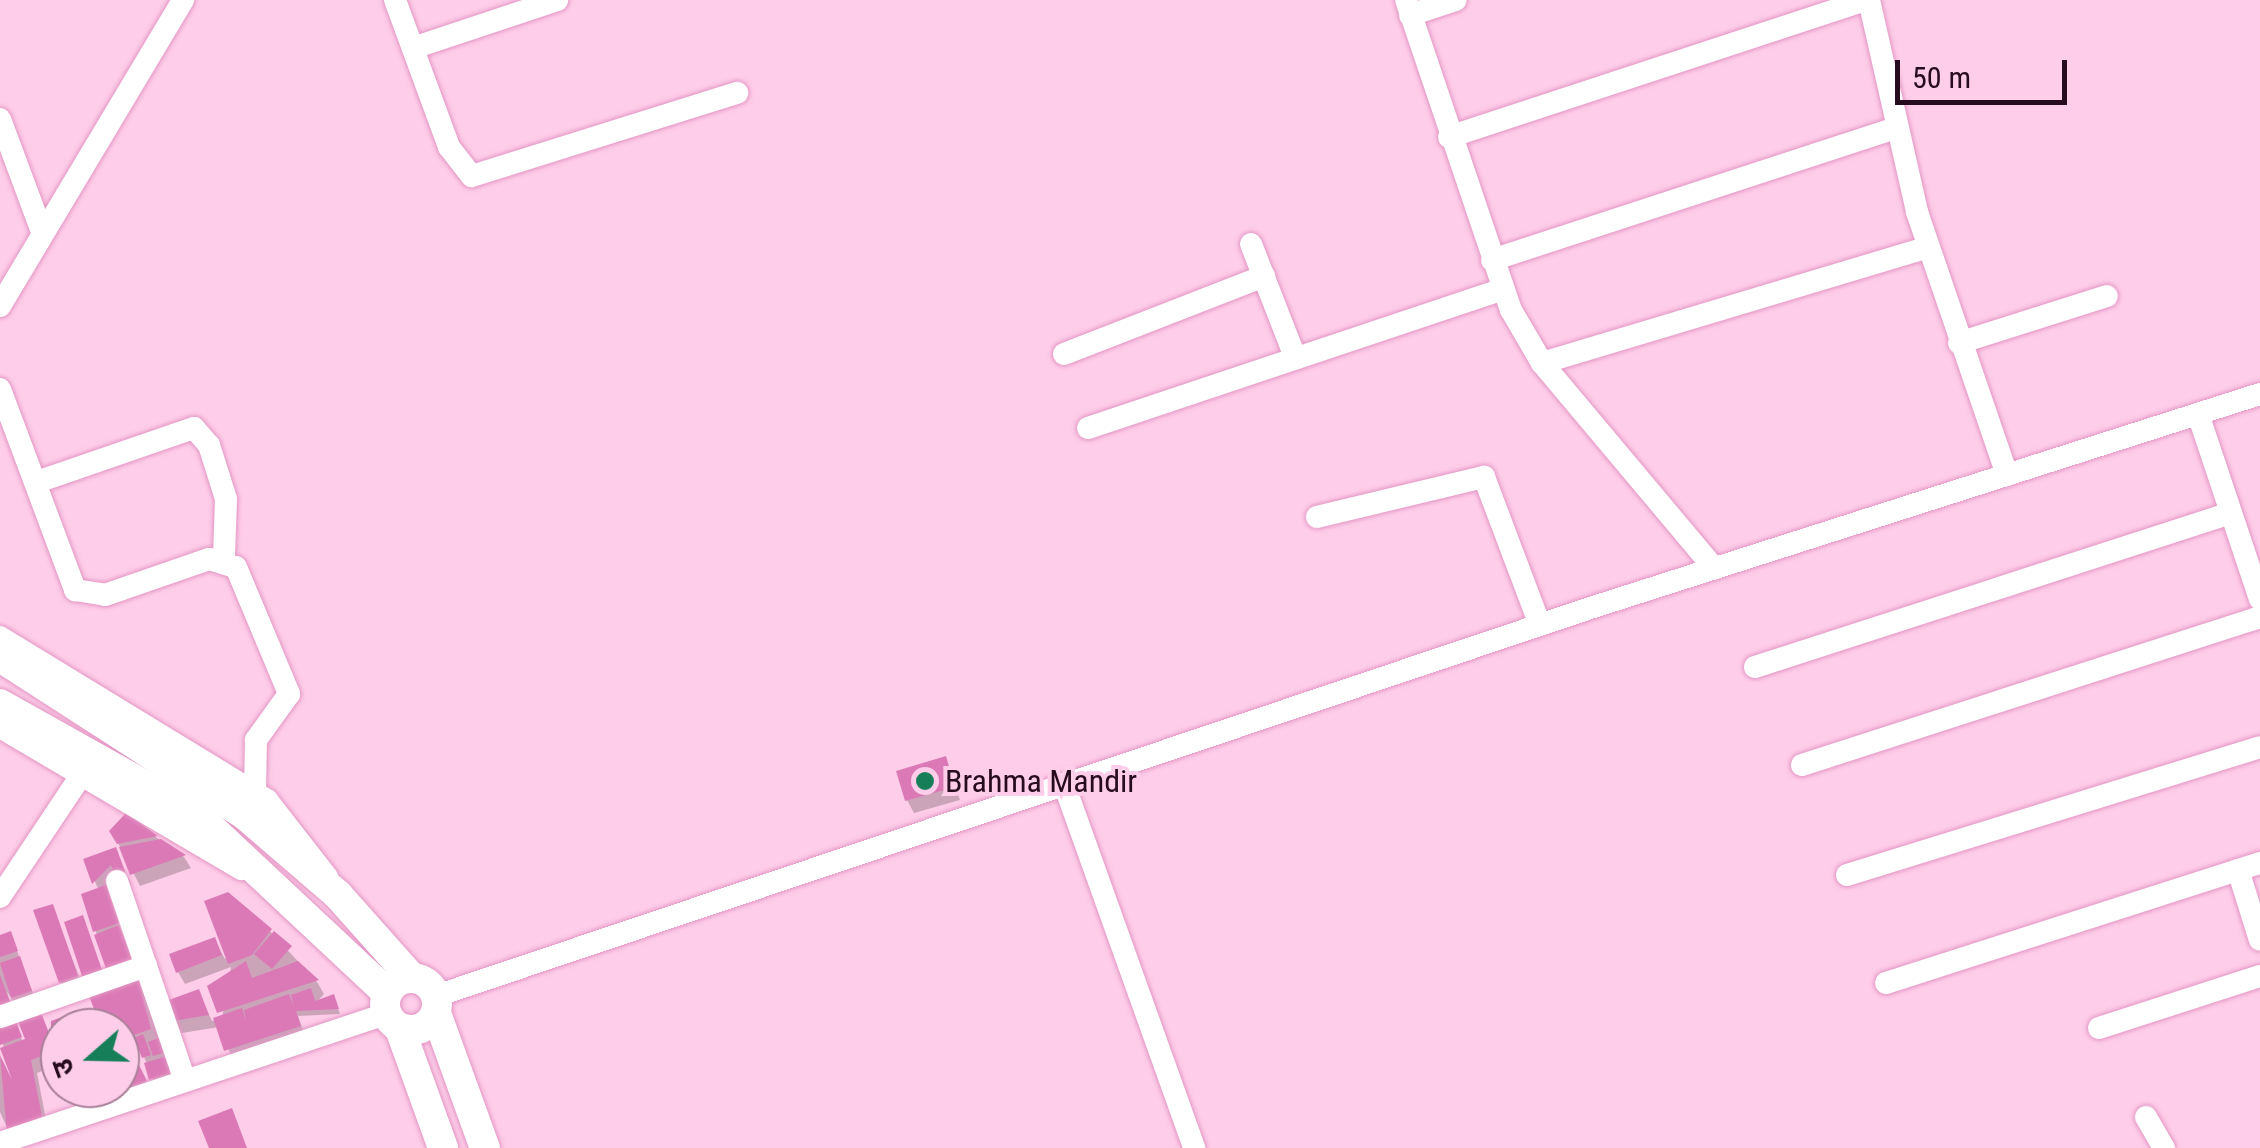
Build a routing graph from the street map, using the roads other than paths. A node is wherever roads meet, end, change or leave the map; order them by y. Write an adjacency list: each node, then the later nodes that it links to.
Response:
1 (183, 0): 12 (street)
2 (395, 0): 7 (street)
3 (558, 0): 7 (street)
4 (1456, 0): 6 (street)
5 (1868, 0): 10 (street); 11 (street)
6 (1408, 8): 11 (street)
7 (413, 48): 8 (street)
8 (736, 93)
9 (0, 118): 12 (street)
10 (1897, 128): 14 (street); 15 (street)
11 (1450, 137): 15 (street)
12 (42, 232): 19 (street)
13 (1251, 244): 16 (street)
14 (1928, 246): 20 (street); 23 (street)
15 (1492, 260): 17 (street)
16 (1264, 276): 21 (street); 22 (street)
17 (1503, 289): 22 (street); 23 (street)
18 (2108, 296): 20 (street)
19 (0, 306)
20 (1959, 344): 28 (street)
21 (1064, 354)
22 (1295, 357): 27 (street)
23 (1542, 363): 33 (street)
24 (0, 389): 29 (street)
25 (2260, 394): 26 (street)
26 (2198, 414): 28 (street); 30 (street)
27 (1088, 428)
28 (2007, 475): 33 (street)
29 (37, 482): 32 (street); 32 (street)
30 (2231, 513): 34 (street); 39 (street)
31 (1317, 518): 36 (street)
32 (224, 557): 46 (street)
33 (1714, 568): 36 (street)
34 (2260, 599)
35 (2260, 617): 43 (street)
36 (1540, 624): 45 (street)
37 (0, 637): 46 (street)
38 (0, 658): 50 (main road)
39 (1755, 667)
40 (0, 704): 52 (main road)
41 (0, 727): 44 (street)
42 (2260, 747): 48 (street)
43 (1802, 765)
44 (82, 774): 51 (street); 52 (street)
45 (1064, 784): 57 (street); 65 (street)
46 (255, 792): 50 (street)
47 (2249, 867): 53 (street); 56 (street)
48 (1847, 875)
49 (117, 881): 54 (street)
50 (338, 896): 57 (main road)
51 (0, 897)
52 (298, 906): 57 (main road)
53 (2260, 940)
54 (146, 966): 58 (street); 60 (street)
55 (2260, 976): 59 (street)
56 (1886, 983)
57 (410, 1004): 60 (street); 63 (main road); 64 (main road)
58 (0, 1017)
59 (2099, 1028)
60 (185, 1081): 62 (street)
61 (2146, 1117): 66 (street)
62 (0, 1143)
63 (443, 1148)
64 (484, 1148)
65 (1194, 1148)
66 (2164, 1148)

